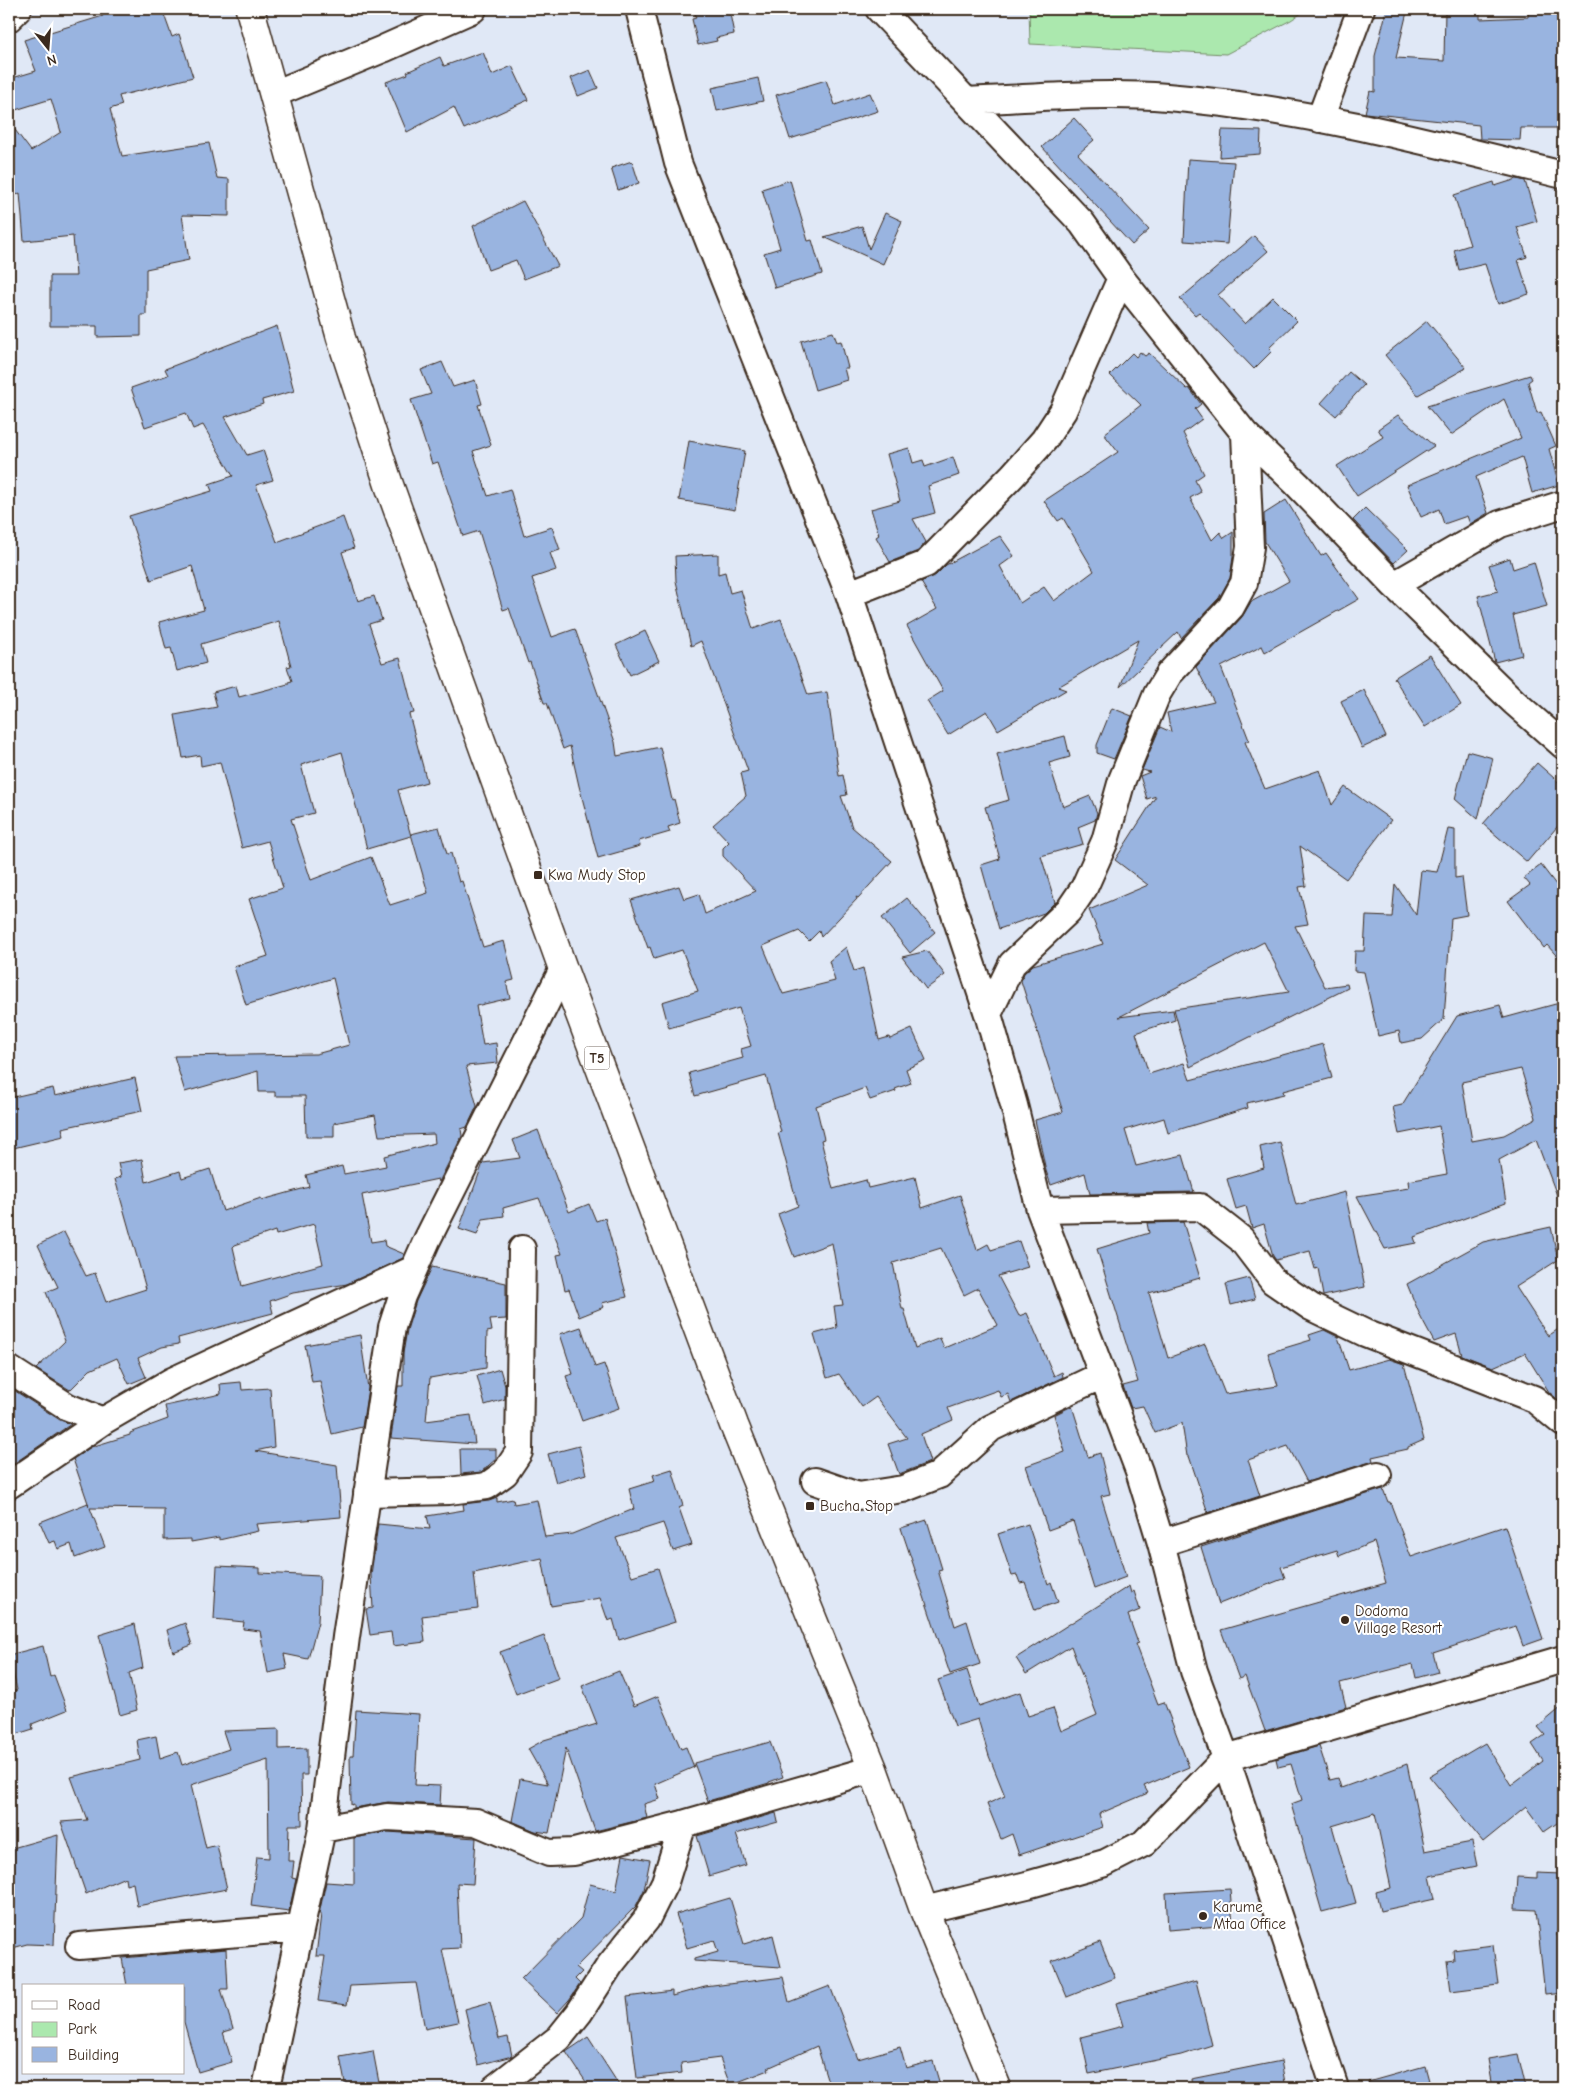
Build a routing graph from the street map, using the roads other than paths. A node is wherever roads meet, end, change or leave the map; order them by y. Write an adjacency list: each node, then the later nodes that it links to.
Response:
1 (18, 9): 7 (street)
2 (250, 9): 8 (highway, T5)
3 (473, 9): 8 (street)
4 (639, 9): 16 (street)
5 (879, 9): 9 (street)
6 (1361, 9): 10 (street)
7 (9, 18)
8 (274, 94): 18 (highway, T5)
9 (967, 101): 10 (street); 12 (street)
10 (1320, 119): 11 (street)
11 (1563, 175)
12 (1121, 278): 13 (street); 16 (street)
13 (1245, 434): 15 (street); 19 (street)
14 (1563, 504): 15 (street)
15 (1394, 585): 17 (street)
16 (849, 594): 19 (street)
17 (1563, 745)
18 (563, 968): 22 (street); 34 (highway, T5)
19 (988, 1014): 20 (street)
20 (1040, 1210): 24 (street); 26 (street)
21 (522, 1249): 30 (street)
22 (414, 1268): 25 (street); 30 (street)
23 (9, 1369): 25 (street)
24 (1102, 1375): 28 (street); 31 (street)
25 (102, 1421): 29 (street)
26 (1563, 1422)
27 (1378, 1476): 31 (street)
28 (815, 1481)
29 (9, 1485)
30 (367, 1492): 36 (street)
31 (1162, 1543): 33 (street)
32 (1563, 1659): 33 (street)
33 (1226, 1758): 37 (street); 43 (street)
34 (873, 1769): 35 (street); 37 (highway, T5)
35 (683, 1824): 36 (street); 41 (street)
36 (322, 1829): 38 (street)
37 (924, 1910): 42 (highway, T5)
38 (300, 1928): 39 (street); 40 (street)
39 (79, 1946)
40 (266, 2088)
41 (495, 2088)
42 (997, 2088)
43 (1335, 2088)

